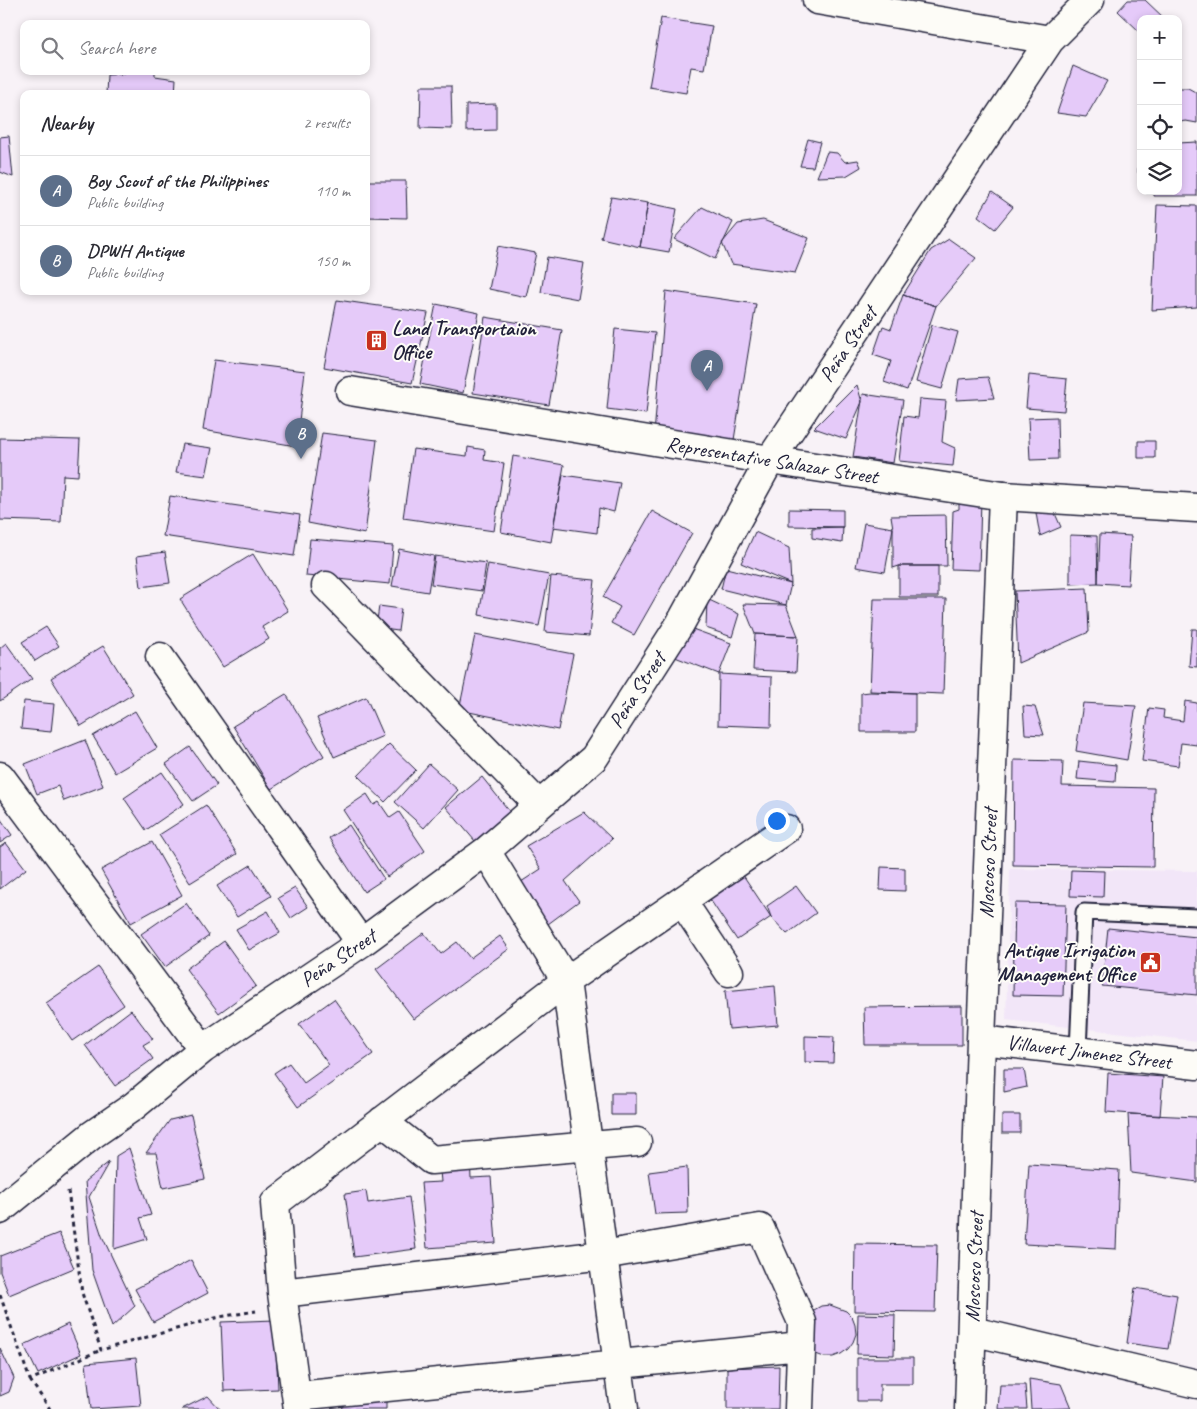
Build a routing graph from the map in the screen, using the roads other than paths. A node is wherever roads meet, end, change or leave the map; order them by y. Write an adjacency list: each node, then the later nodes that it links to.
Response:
1 (817, 0): 3 (street)
2 (1090, 0): 3 (street, Peña Street)
3 (1050, 40): 5 (street, Peña Street)
4 (350, 391): 5 (street, Representative Salazar Street)
5 (770, 460): 6 (street, Representative Salazar Street); 11 (street, Peña Street)
6 (1003, 496): 7 (street, Representative Salazar Street); 19 (street, Moscoso Street)
7 (1197, 508)
8 (326, 586): 11 (street)
9 (160, 657): 16 (street)
10 (0, 776): 20 (street)
11 (538, 805): 13 (street, Peña Street)
12 (786, 829): 14 (street)
13 (486, 851): 16 (street, Peña Street); 18 (street)
14 (682, 901): 17 (street); 18 (street)
15 (1197, 917): 21 (lane)
16 (361, 943): 20 (street, Peña Street)
17 (729, 972)
18 (566, 981): 23 (street); 25 (street)
19 (981, 1040): 21 (street, Villavert Jimenez Street); 29 (street, Moscoso Street)
20 (203, 1049): 26 (street, Peña Street)
21 (1078, 1051): 22 (street, Villavert Jimenez Street)
22 (1197, 1065)
23 (382, 1122): 25 (street); 28 (street)
24 (637, 1142): 25 (street)
25 (589, 1146): 27 (street)
26 (0, 1210)
27 (603, 1255): 28 (street); 30 (street); 31 (street)
28 (282, 1293): 33 (street)
29 (972, 1331): 32 (street); 36 (street, Moscoso Street)
30 (801, 1346): 31 (street); 35 (street)
31 (618, 1364): 33 (street); 34 (street)
32 (1197, 1384)
33 (297, 1402)
34 (624, 1409)
35 (799, 1409)
36 (969, 1409)

